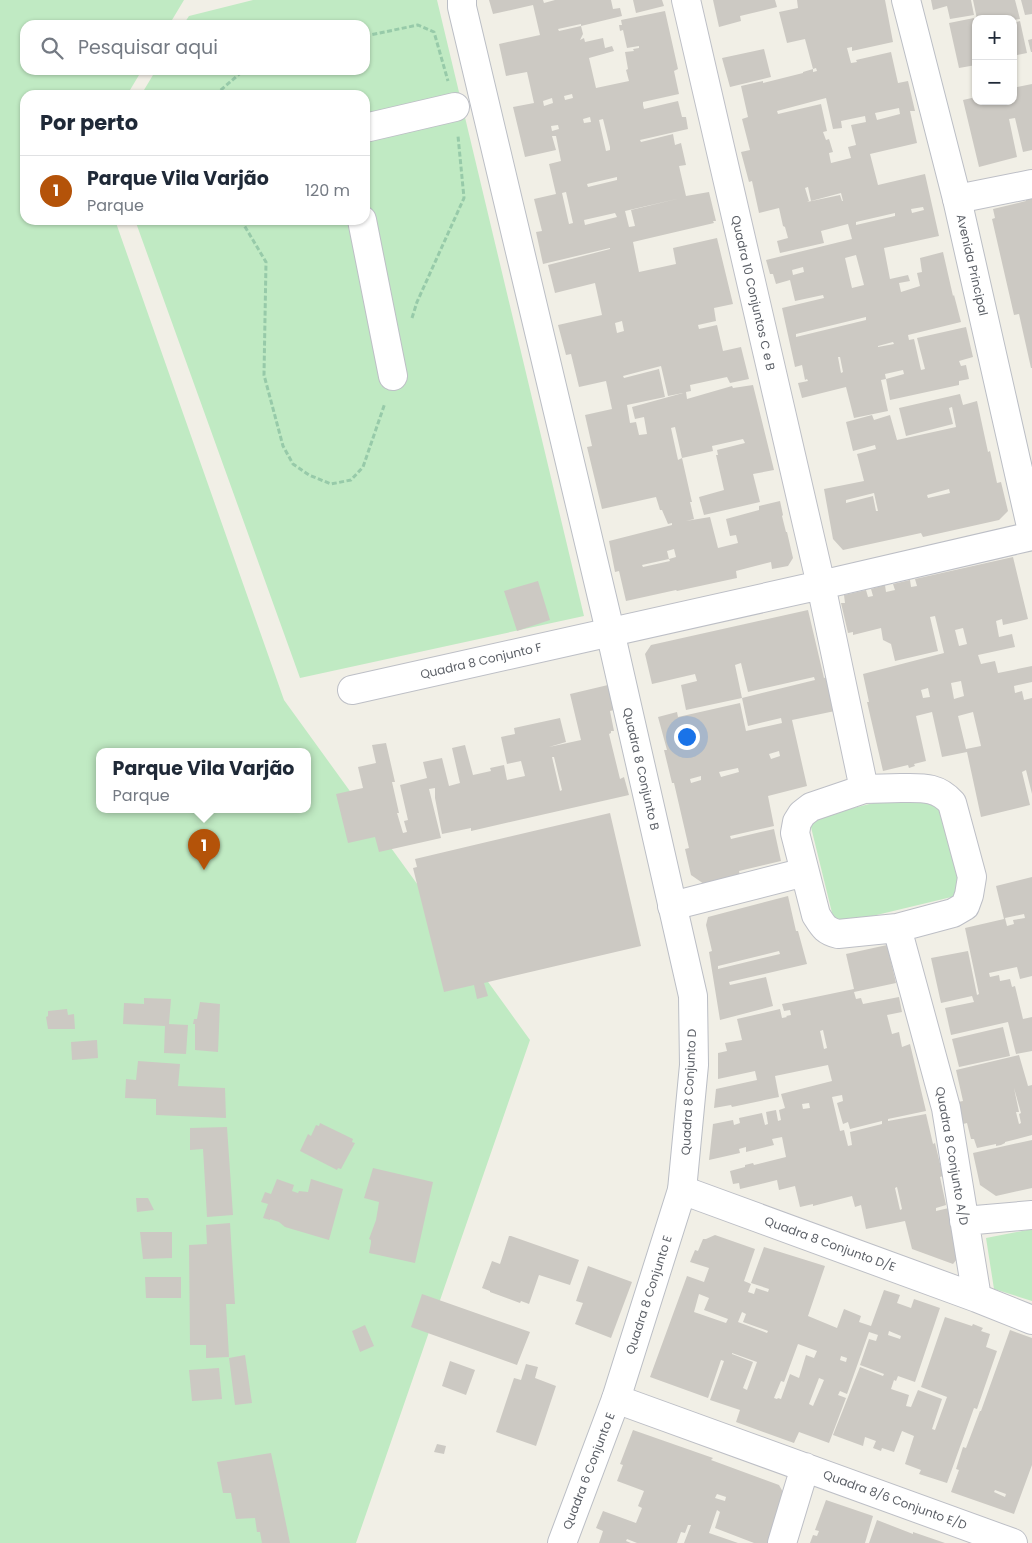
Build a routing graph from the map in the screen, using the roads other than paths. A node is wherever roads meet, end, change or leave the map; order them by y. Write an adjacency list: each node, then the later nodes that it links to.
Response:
1 (462, 0): 13 (street, Quadra 8 Conjunto B)
2 (686, 0): 12 (street, Quadra 10 Conjuntos C e B)
3 (906, 0): 7 (street, Avenida Principal)
4 (455, 106): 5 (street)
5 (370, 127)
6 (1032, 184): 7 (street)
7 (957, 199): 10 (street, Avenida Principal)
8 (363, 225): 9 (street)
9 (393, 376)
10 (1032, 531)
11 (1032, 536): 12 (street, Quadra 8 Conjunto F)
12 (821, 585): 13 (street, Quadra 8 Conjunto F); 15 (street, Quadra 10 Conjuntos C e B)
13 (610, 631): 14 (street, Quadra 8 Conjunto F); 17 (street, Quadra 8 Conjunto B)
14 (352, 690)
15 (864, 789): 16 (street); 18 (street)
16 (805, 872): 17 (street); 18 (street)
17 (672, 906): 19 (street, Quadra 8 Conjunto D)
18 (897, 928): 21 (street, Quadra 8 Conjunto A/D)
19 (682, 1190): 22 (street, Quadra 8 Conjunto D/E); 24 (street, Quadra 8 Conjunto E)
20 (1032, 1215): 21 (street)
21 (964, 1222): 22 (street, Quadra 8 Conjunto A/D)
22 (977, 1298): 23 (street)
23 (1032, 1320)
24 (616, 1399): 25 (street, Quadra 8/6 Conjunto E/D); 26 (street, Quadra 6 Conjunto E)
25 (805, 1467): 27 (street); 28 (street, Quadra 8/6 Conjunto E/D)
26 (562, 1543)
27 (782, 1543)
28 (1012, 1543)

